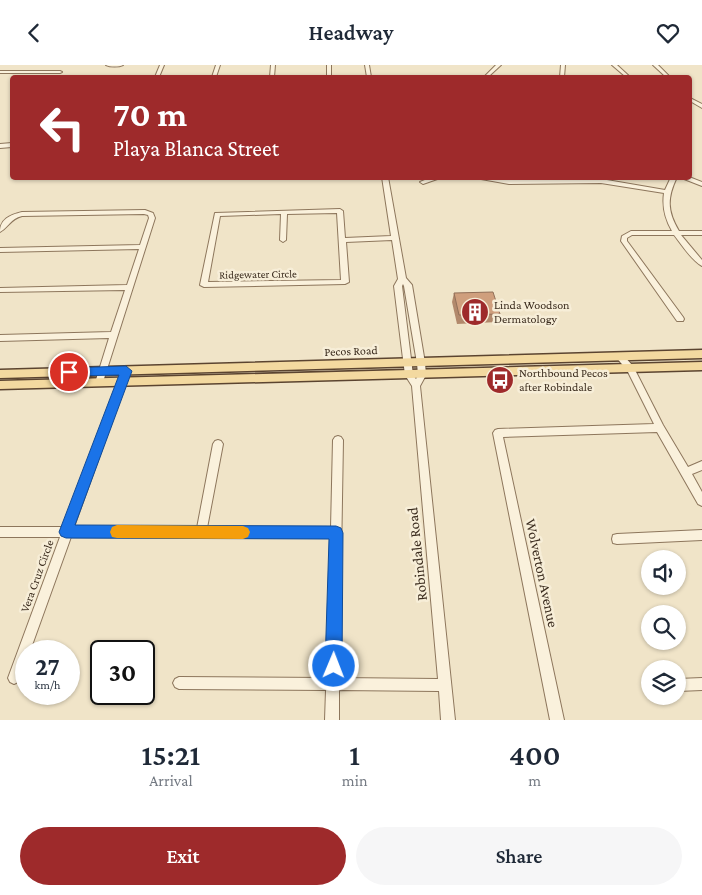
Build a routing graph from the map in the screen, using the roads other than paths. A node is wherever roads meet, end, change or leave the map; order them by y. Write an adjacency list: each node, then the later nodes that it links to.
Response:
1 (108, 65): 2 (street)
2 (121, 65)
3 (499, 65): 8 (street)
4 (614, 65): 9 (street)
5 (655, 65): 10 (street)
6 (0, 72): 7 (street)
7 (60, 72)
8 (488, 75)
9 (626, 75)
10 (666, 75)
11 (385, 180): 21 (street, Robindale Road)
12 (430, 180): 15 (street)
13 (495, 180): 16 (street)
14 (673, 180): 16 (street)
15 (423, 182)
16 (667, 192): 19 (street)
17 (284, 212): 22 (street); 23 (street, Ridgewater Circle); 23 (street, Ridgewater Circle)
18 (0, 230): 24 (street)
19 (676, 233): 20 (street); 26 (street); 30 (street)
20 (702, 233)
21 (395, 238): 23 (street); 27 (street, Robindale Road)
22 (283, 240)
23 (342, 240)
24 (143, 247): 25 (street); 28 (street)
25 (0, 250)
26 (702, 264)
27 (402, 279): 35 (street, Robindale Road); 36 (street, Robindale Road)
28 (130, 287): 29 (street); 31 (street)
29 (0, 290)
30 (680, 319)
31 (115, 335): 32 (street); 40 (street)
32 (0, 338)
33 (702, 354): 34 (main road, Pecos Road)
34 (619, 356): 36 (main road, Pecos Road); 39 (street)
35 (408, 363): 36 (main road, Pecos Road); 38 (main road, Pecos Road); 43 (street, Robindale Road)
36 (421, 363): 44 (street, Robindale Road)
37 (702, 366): 39 (main road, Pecos Road)
38 (284, 367): 41 (main road, Pecos Road); 45 (main road)
39 (630, 368): 44 (main road, Pecos Road); 50 (street)
40 (103, 371): 41 (main road, Pecos Road); 42 (main road, Pecos Road); 47 (street)
41 (126, 371): 46 (street, Vera Cruz Circle)
42 (0, 374)
43 (409, 375): 44 (main road, Pecos Road); 45 (main road, Pecos Road); 49 (street, Robindale Road)
44 (422, 375): 49 (street)
45 (245, 379): 46 (main road, Pecos Road)
46 (122, 382): 47 (main road, Pecos Road); 57 (street, Vera Cruz Circle)
47 (99, 383): 48 (main road, Pecos Road)
48 (0, 385)
49 (416, 386): 66 (street, Robindale Road)
50 (660, 428): 54 (street); 70 (street, Wolverton Avenue)
51 (338, 440): 59 (street)
52 (218, 443): 58 (street)
53 (702, 465): 54 (street)
54 (685, 473): 55 (street)
55 (702, 501)
56 (0, 531): 57 (street)
57 (66, 532): 58 (street); 62 (street, Vera Cruz Circle)
58 (201, 532): 59 (street)
59 (336, 533): 65 (street)
60 (702, 535): 61 (street)
61 (617, 539)
62 (14, 679)
63 (179, 683): 65 (street)
64 (702, 684): 67 (street)
65 (333, 685): 66 (street); 68 (street)
66 (445, 685): 69 (street, Robindale Road)
67 (686, 685)
68 (332, 720)
69 (448, 720)
70 (557, 720)

